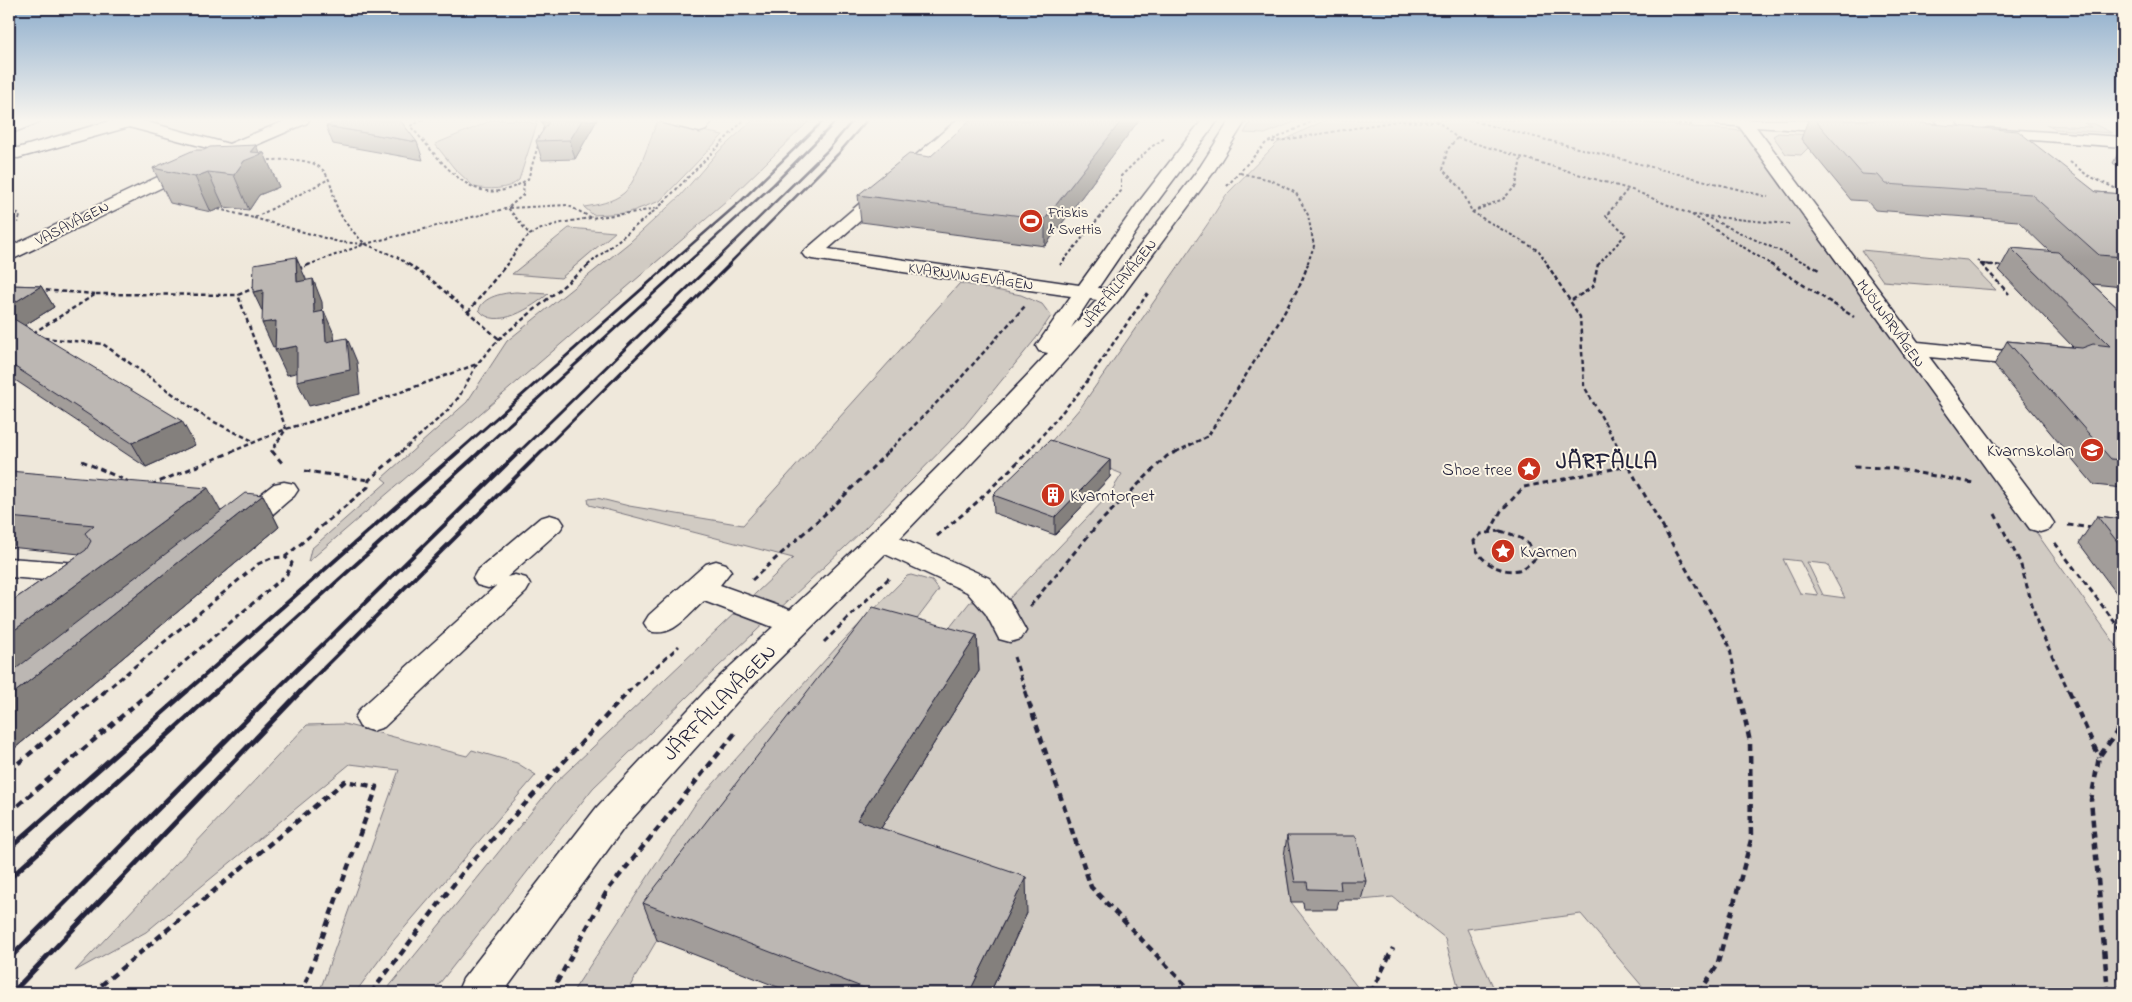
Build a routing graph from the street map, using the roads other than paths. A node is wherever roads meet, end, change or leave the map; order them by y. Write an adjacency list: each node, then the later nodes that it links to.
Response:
1 (189, 167): 6 (street, VASAVÄGEN)
2 (913, 167): 7 (street, KVARNVINGEVÄGEN)
3 (1176, 167): 7 (street, JÄRFÄLLAVÄGEN)
4 (1208, 167): 8 (street, JÄRFÄLLAVÄGEN)
5 (1776, 167): 9 (street, MJÖLNARVÄGEN)
6 (9, 255)
7 (1084, 292): 8 (street, KVARNVINGEVÄGEN); 11 (street, JÄRFÄLLAVÄGEN)
8 (1112, 296): 11 (street, JÄRFÄLLAVÄGEN)
9 (1910, 348): 10 (street); 13 (street, MJÖLNARVÄGEN)
10 (2058, 362)
11 (986, 434): 15 (street, JÄRFÄLLAVÄGEN)
12 (289, 476): 16 (street)
13 (2040, 523)
14 (550, 524): 22 (street)
15 (881, 541): 20 (street, JÄRFÄLLAVÄGEN); 21 (street)
16 (216, 544)
17 (9, 567): 18 (street)
18 (64, 596)
19 (660, 623): 20 (street)
20 (795, 624): 23 (street, JÄRFÄLLAVÄGEN)
21 (1010, 631)
22 (372, 718)
23 (478, 993)

